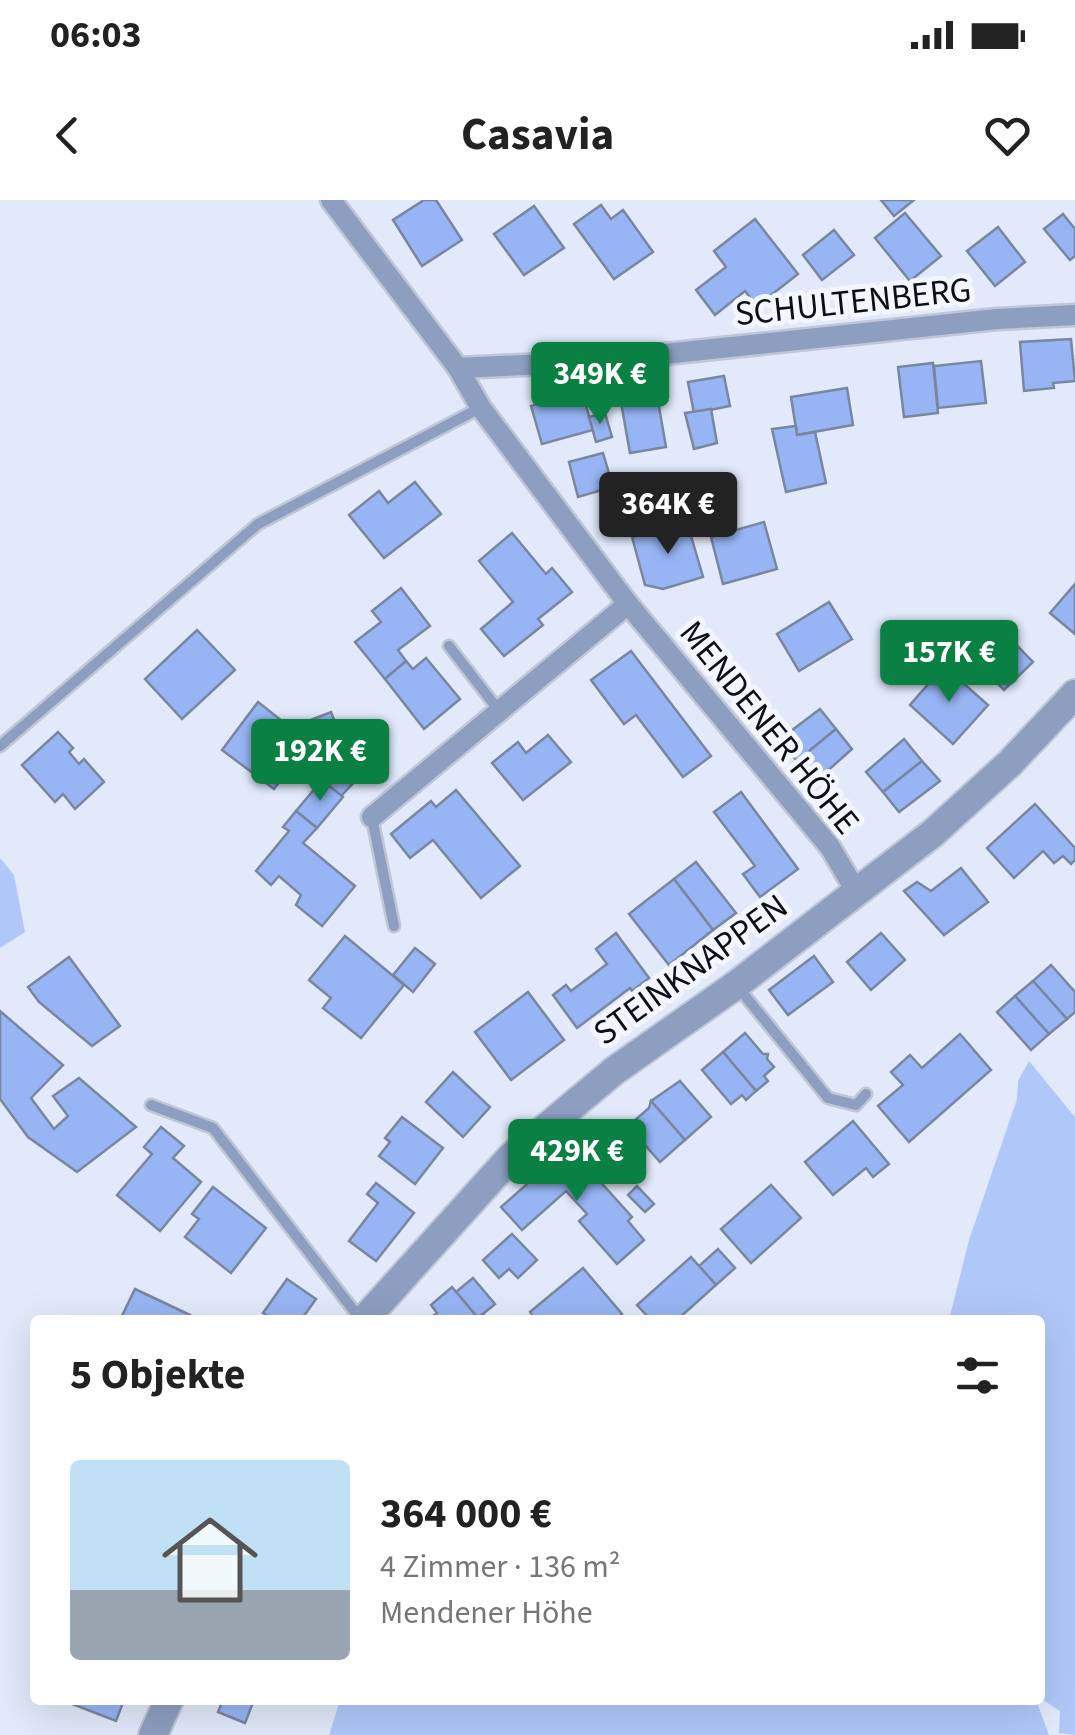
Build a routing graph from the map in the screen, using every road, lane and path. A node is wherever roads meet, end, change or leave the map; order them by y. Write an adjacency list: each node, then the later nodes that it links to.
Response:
1 (331, 200): 3 (street, MENDENER HÖHE)
2 (1075, 314): 3 (street, SCHULTENBERG)
3 (458, 368): 4 (street, MENDENER HÖHE)
4 (481, 408): 5 (street, MENDENER HÖHE); 9 (lane)
5 (628, 604): 8 (street); 11 (street, MENDENER HÖHE)
6 (450, 646): 8 (lane)
7 (1075, 694): 11 (street, STEINKNAPPEN)
8 (500, 712): 10 (street)
9 (0, 746)
10 (372, 817): 12 (lane)
11 (856, 893): 13 (street, STEINKNAPPEN)
12 (394, 926)
13 (736, 985): 14 (lane); 17 (street, STEINKNAPPEN)
14 (866, 1094)
15 (150, 1105): 16 (lane, STEINKNAPPEN)
16 (359, 1315)
17 (368, 1315)
18 (166, 1705): 19 (street)
19 (153, 1735)

